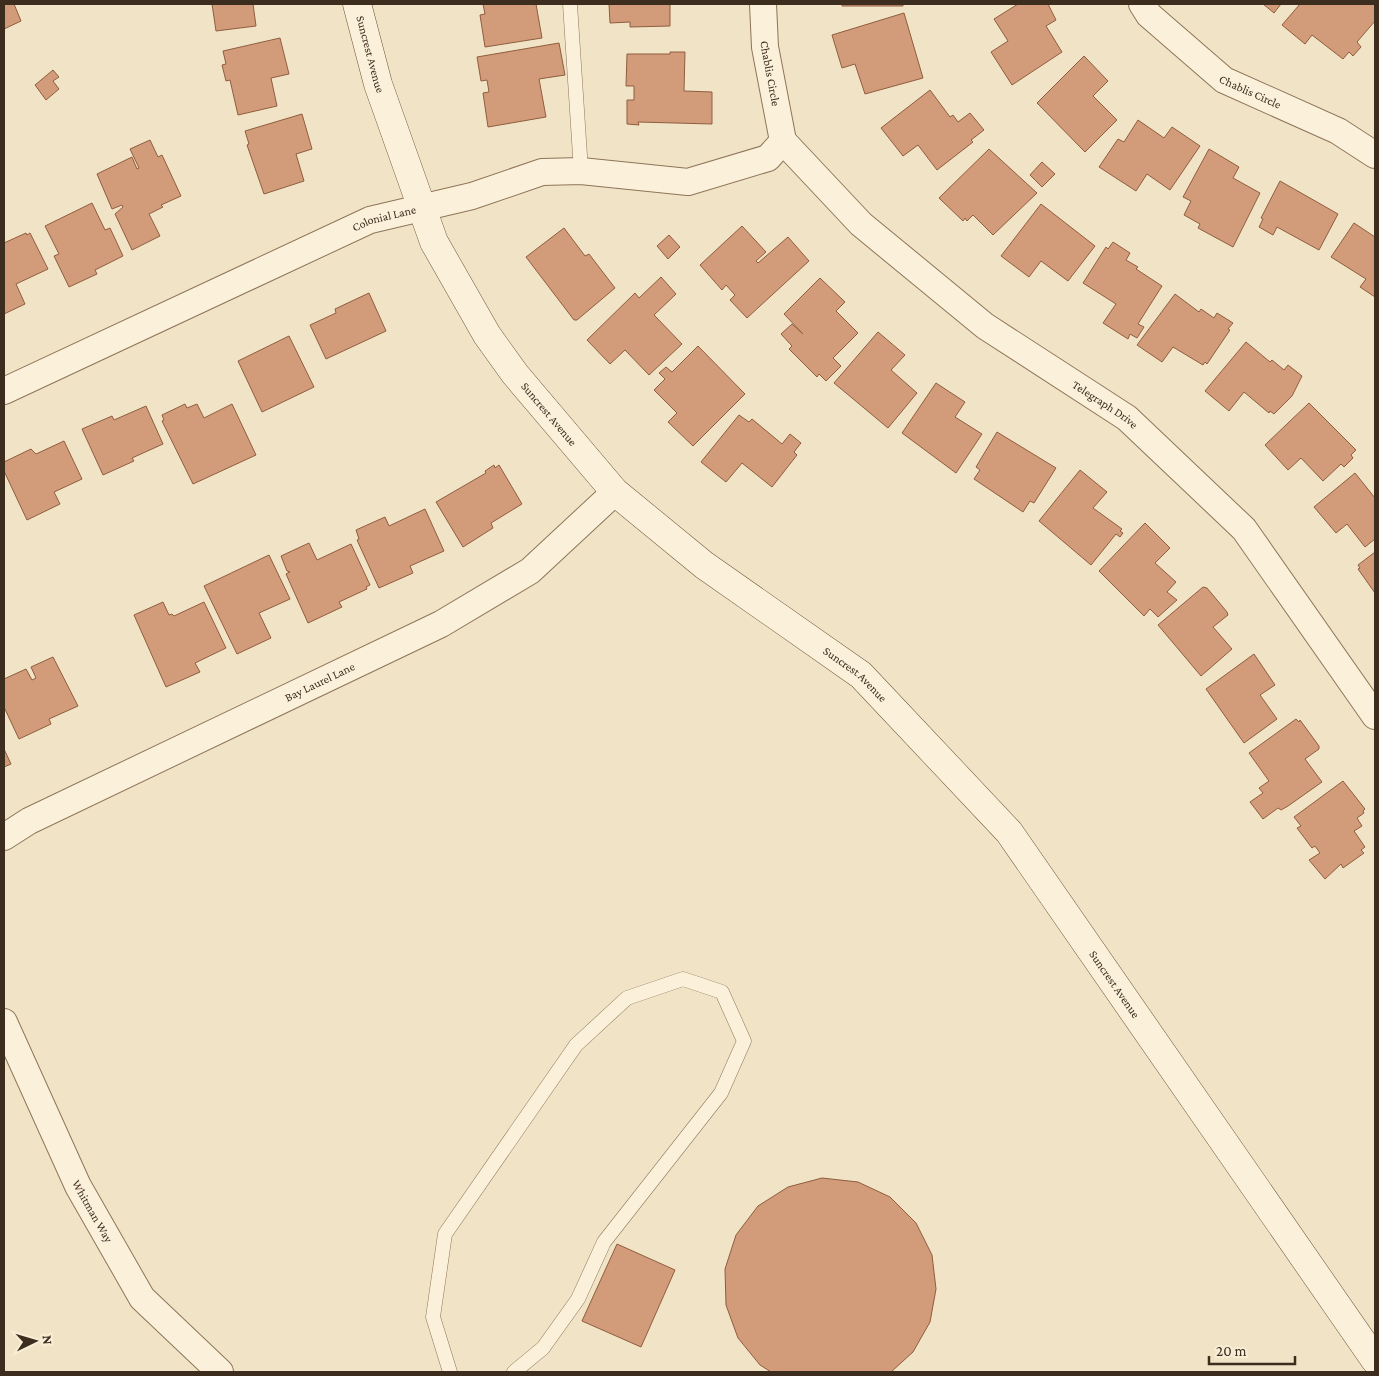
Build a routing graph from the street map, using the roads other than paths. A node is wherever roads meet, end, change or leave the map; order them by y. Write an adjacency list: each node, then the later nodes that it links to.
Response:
1 (357, 4): 8 (street, Suncrest Avenue)
2 (570, 4): 7 (lane)
3 (763, 4): 5 (street, Chablis Circle)
4 (1142, 4): 6 (street, Chablis Circle)
5 (783, 141): 7 (street, Colonial Lane); 11 (street, Telegraph Drive)
6 (1375, 155)
7 (581, 171): 8 (street, Colonial Lane)
8 (421, 208): 9 (street, Colonial Lane); 10 (street, Suncrest Avenue)
9 (4, 391)
10 (615, 492): 12 (street, Bay Laurel Lane); 14 (street, Suncrest Avenue)
11 (1375, 716)
12 (4, 838)
13 (4, 1022): 15 (street, Whitman Way)
14 (1375, 1360)
15 (220, 1372)
16 (450, 1372): 17 (lane)
17 (514, 1372)

